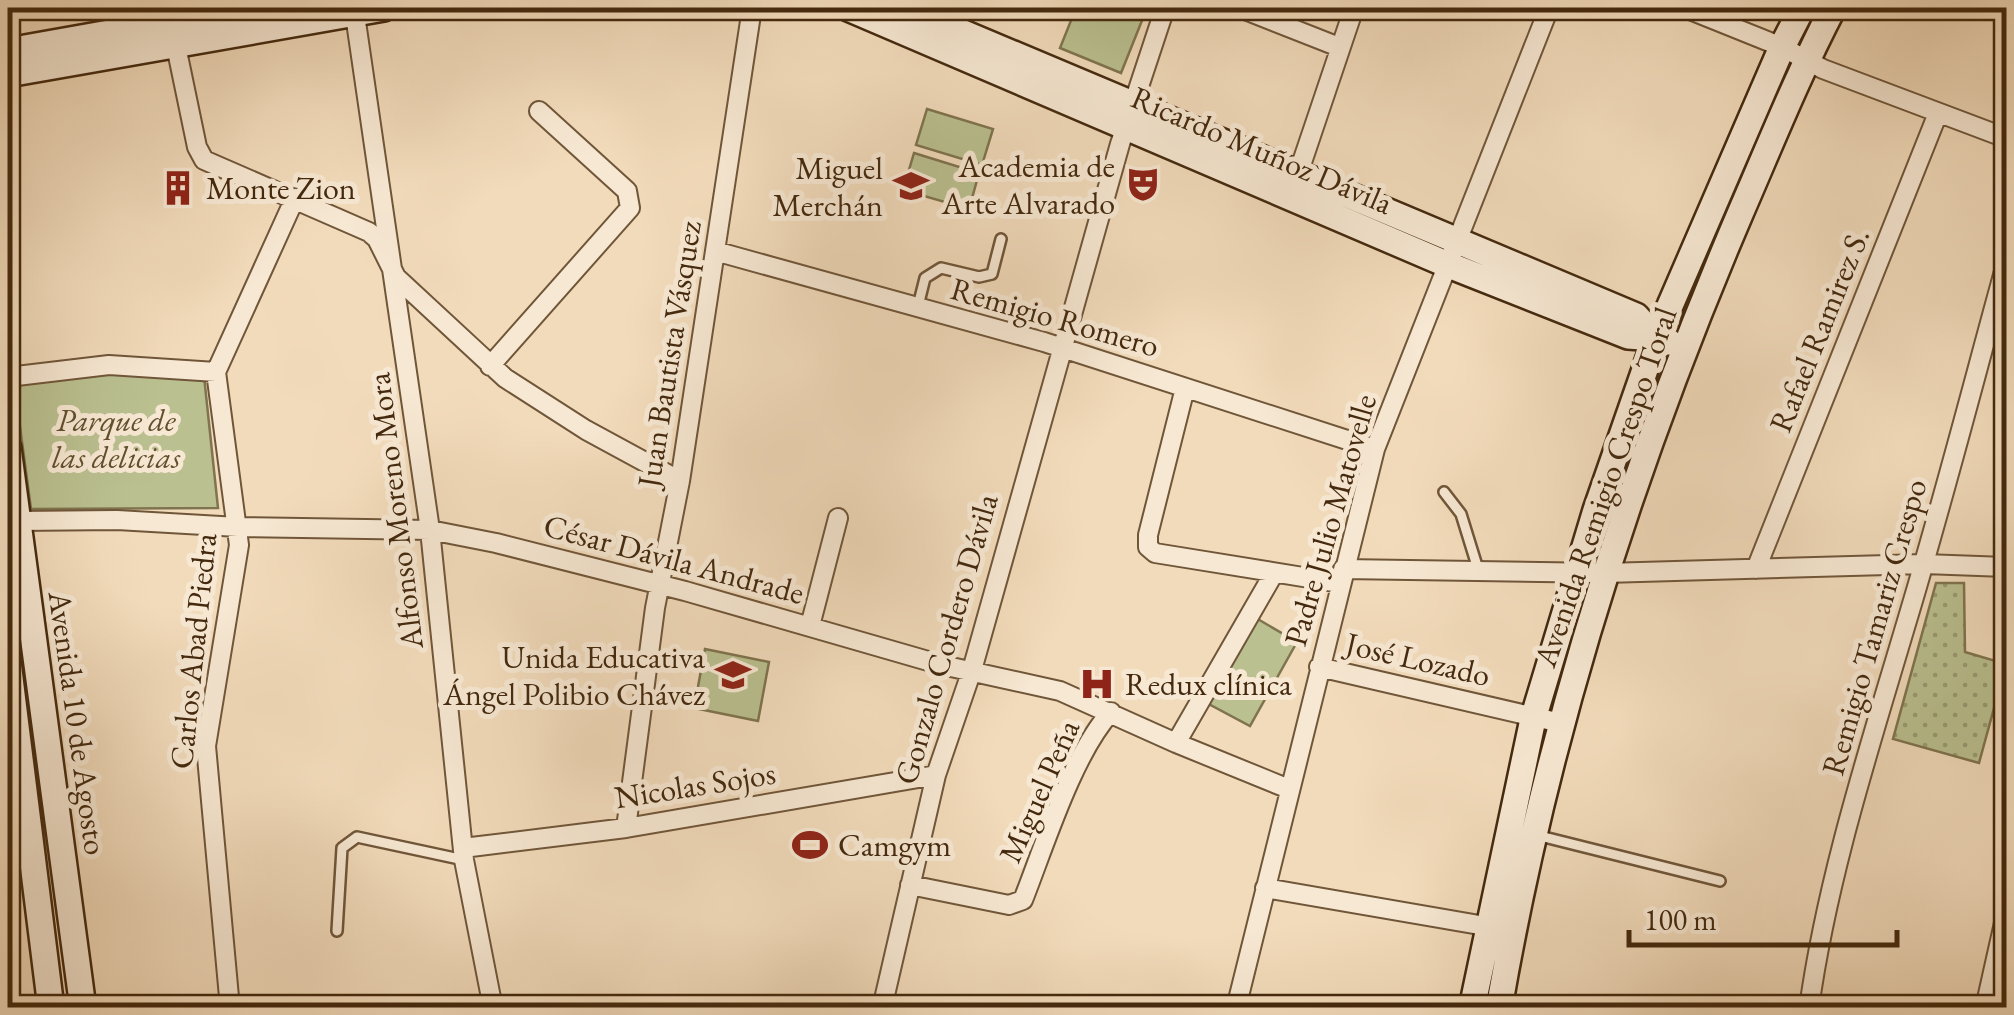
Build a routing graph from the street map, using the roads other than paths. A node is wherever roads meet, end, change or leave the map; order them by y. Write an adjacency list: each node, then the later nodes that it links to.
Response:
1 (250, 8): 14 (main road)
2 (384, 8): 13 (main road)
3 (752, 8): 30 (street, Juan Bautista Vásquez)
4 (848, 8): 15 (main road, Ricardo Muñoz Dávila)
5 (904, 8): 15 (main road, Ricardo Muñoz Dávila)
6 (1165, 8): 24 (street, Gonzalo Cordero Dávila)
7 (1240, 8): 17 (street)
8 (1354, 8): 17 (street)
9 (1549, 8): 29 (street, Padre Julio Matovelle)
10 (1686, 8): 18 (street)
11 (1802, 8): 18 (main road, Avenida Remigio Crespo Toral)
12 (1833, 8): 20 (main road, Avenida Remigio Crespo Toral)
13 (355, 10): 16 (main road); 33 (street, Alfonso Moreno Mora)
14 (189, 13): 19 (main road)
15 (954, 28): 24 (main road, Ricardo Muñoz Dávila)
16 (176, 46): 21 (main road); 27 (street)
17 (1338, 47): 26 (street)
18 (1782, 47): 20 (street); 35 (main road, Avenida Remigio Crespo Toral)
19 (8, 51)
20 (1806, 60): 23 (street); 37 (main road, Avenida Remigio Crespo Toral)
21 (8, 74)
22 (539, 111): 38 (street)
23 (1938, 114): 25 (street); 53 (street, Rafael Ramirez S.)
24 (1130, 116): 26 (main road, Ricardo Muñoz Dávila); 36 (street, Gonzalo Cordero Dávila)
25 (2006, 138)
26 (1294, 187): 29 (main road, Ricardo Muñoz Dávila); 31 (main road, Ricardo Muñoz Dávila)
27 (295, 198): 33 (street); 39 (street)
28 (1002, 238): 34 (lane)
29 (1457, 240): 31 (street, Padre Julio Matovelle); 35 (main road, Ricardo Muñoz Dávila)
30 (715, 250): 34 (street, Remigio Romero); 44 (street, Juan Bautista Vásquez)
31 (1446, 264): 35 (main road, Ricardo Muñoz Dávila); 43 (street, Padre Julio Matovelle)
32 (2006, 264): 50 (street, Remigio Tamariz Crespo)
33 (396, 277): 38 (street); 49 (street, Alfonso Moreno Mora)
34 (918, 308): 36 (street, Remigio Romero)
35 (1656, 338): 37 (main road, Ricardo Muñoz Dávila); 55 (main road, Avenida Remigio Crespo Toral)
36 (1061, 347): 41 (street, Remigio Romero); 62 (street, Gonzalo Cordero Dávila)
37 (1683, 347): 56 (main road, Avenida Remigio Crespo Toral)
38 (490, 366): 44 (street)
39 (216, 372): 40 (street); 48 (street, Carlos Abad Piedra)
40 (8, 377)
41 (1185, 388): 43 (street, Remigio Romero); 54 (street)
42 (8, 448): 47 (main road, Avenida 10 de Agosto)
43 (1375, 449): 57 (street, Padre Julio Matovelle)
44 (680, 481): 58 (street, Juan Bautista Vásquez)
45 (1444, 492): 52 (lane)
46 (838, 518): 59 (street)
47 (18, 521): 48 (street, César Dávila Andrade); 79 (main road, Avenida 10 de Agosto)
48 (238, 527): 49 (street, César Dávila Andrade); 80 (street, Carlos Abad Piedra)
49 (430, 530): 58 (street, César Dávila Andrade); 71 (street, Alfonso Moreno Mora)
50 (1924, 564): 51 (street); 53 (street); 88 (street, Remigio Tamariz Crespo)
51 (2006, 567)
52 (1478, 568): 55 (street); 57 (street)
53 (1756, 570): 56 (street)
54 (1274, 572): 57 (street); 66 (street)
55 (1576, 572): 56 (street); 64 (main road, Avenida Remigio Crespo Toral)
56 (1605, 573): 65 (main road, Avenida Remigio Crespo Toral)
57 (1342, 576): 61 (street, Padre Julio Matovelle)
58 (660, 585): 59 (street, César Dávila Andrade); 69 (street, Juan Bautista Vásquez)
59 (810, 626): 62 (street, César Dávila Andrade)
60 (8, 662): 78 (main road, Avenida 10 de Agosto)
61 (1319, 667): 64 (street, José Lozado); 68 (street, Padre Julio Matovelle)
62 (972, 670): 63 (street, César Dávila Andrade); 67 (street, Gonzalo Cordero Dávila)
63 (1111, 712): 66 (street, César Dávila Andrade); 73 (street, Miguel Peña)
64 (1533, 719): 65 (street, José Lozado); 76 (main road, Avenida Remigio Crespo Toral)
65 (1561, 723): 70 (main road, Avenida Remigio Crespo Toral)
66 (1176, 743): 68 (street, César Dávila Andrade)
67 (936, 775): 69 (street, Nicolas Sojos); 73 (street, Gonzalo Cordero Dávila)
68 (1289, 789): 74 (street, Padre Julio Matovelle)
69 (626, 828): 71 (street, Nicolas Sojos)
70 (1533, 835): 72 (lane); 87 (main road, Avenida Remigio Crespo Toral)
71 (463, 854): 77 (lane); 81 (street, Alfonso Moreno Mora)
72 (1720, 880)
73 (910, 885): 84 (street, Gonzalo Cordero Dávila)
74 (1265, 888): 76 (street); 85 (street, Padre Julio Matovelle)
75 (2006, 914): 89 (street)
76 (1492, 927): 86 (main road, Avenida Remigio Crespo Toral)
77 (337, 931)
78 (51, 1008)
79 (83, 1008)
80 (230, 1008)
81 (492, 1008)
82 (853, 1008): 83 (street)
83 (874, 1008)
84 (882, 1008)
85 (1236, 1008)
86 (1472, 1008)
87 (1499, 1008)
88 (1809, 1008)
89 (1985, 1008)

